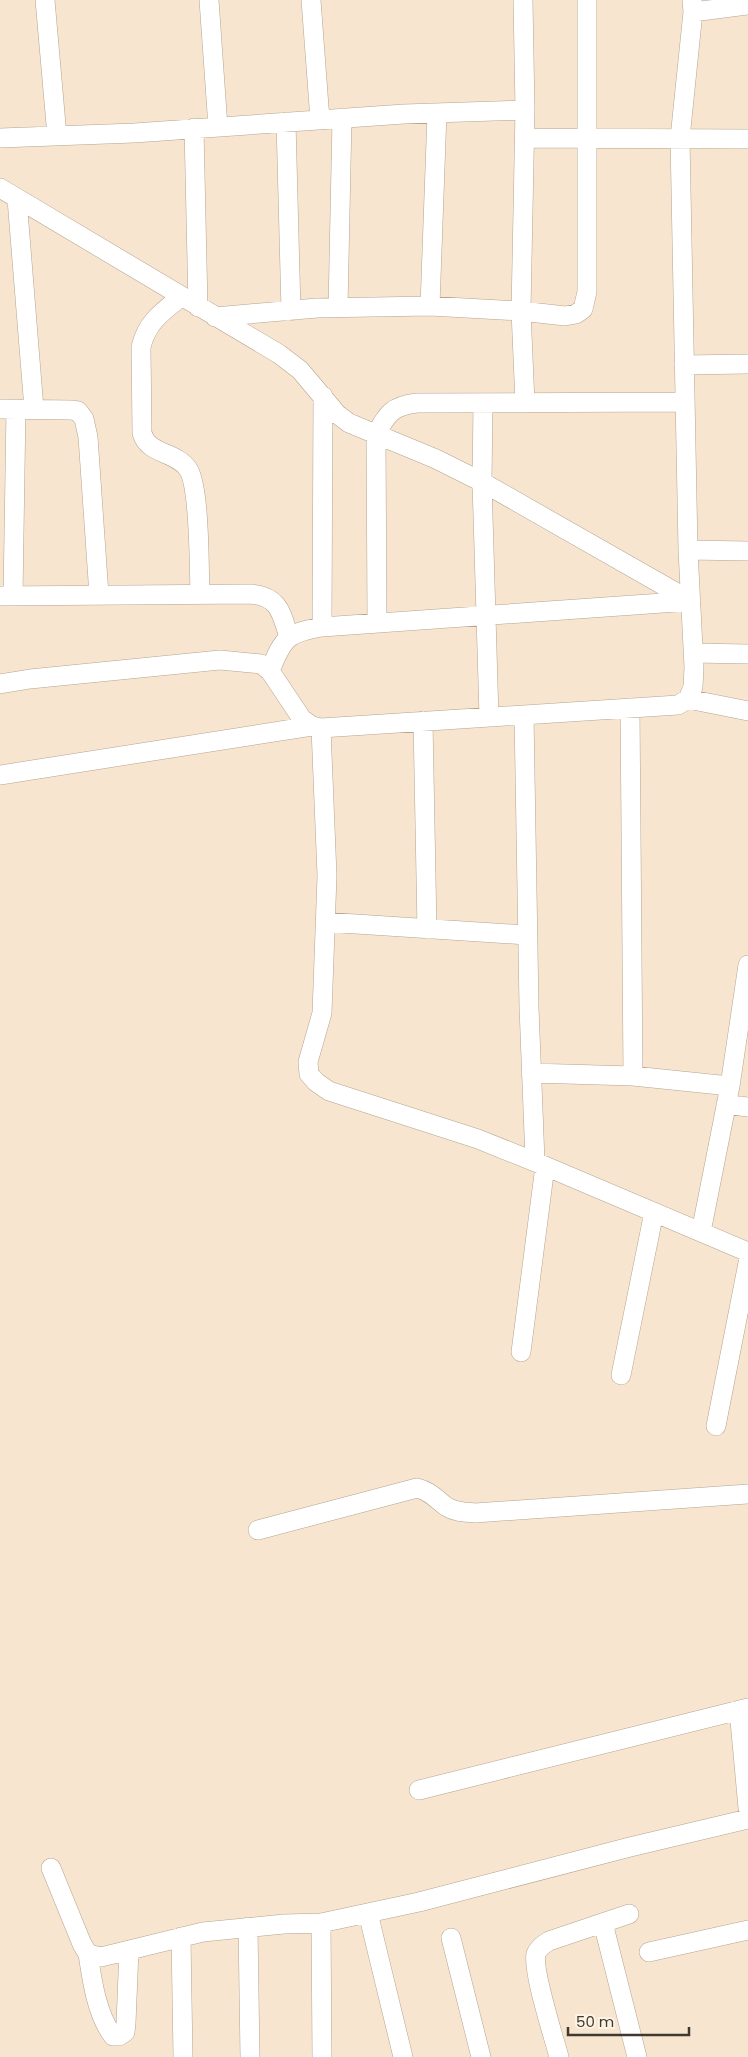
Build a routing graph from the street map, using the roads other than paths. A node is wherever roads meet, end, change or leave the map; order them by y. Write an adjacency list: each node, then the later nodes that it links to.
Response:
1 (45, 0): 15 (street)
2 (209, 0): 13 (street)
3 (311, 0): 11 (street)
4 (523, 0): 8 (street)
5 (587, 0): 18 (street)
6 (748, 5): 7 (street)
7 (692, 6): 19 (street)
8 (525, 110): 9 (street); 17 (street)
9 (437, 113): 10 (street); 24 (street)
10 (342, 118): 11 (street); 26 (street)
11 (320, 120): 12 (street)
12 (286, 122): 13 (street); 27 (street)
13 (218, 127): 14 (street)
14 (194, 128): 15 (street); 25 (street)
15 (57, 136): 16 (street)
16 (0, 138)
17 (525, 138): 18 (street); 28 (street)
18 (586, 138): 19 (street); 28 (street)
19 (680, 138): 20 (street); 31 (street)
20 (748, 139)
21 (0, 188): 22 (street)
22 (17, 198): 23 (street); 36 (street)
23 (181, 297): 25 (street); 42 (street)
24 (430, 306): 26 (street); 28 (street)
25 (198, 307): 29 (street)
26 (338, 308): 27 (street)
27 (291, 311): 29 (street)
28 (521, 311): 35 (street)
29 (215, 317): 32 (street)
30 (748, 364): 31 (street)
31 (684, 365): 33 (street)
32 (323, 396): 37 (street); 48 (street)
33 (685, 402): 35 (street); 40 (street)
34 (483, 403): 35 (street); 37 (street); 39 (street)
35 (525, 403)
36 (16, 409): 38 (street); 43 (street)
37 (376, 434): 39 (street); 47 (street)
38 (7, 475): 44 (street)
39 (482, 482): 45 (street); 46 (street)
40 (688, 550): 41 (street); 45 (street)
41 (748, 551)
42 (200, 594): 43 (street); 49 (street)
43 (99, 595): 44 (street)
44 (7, 596)
45 (691, 601): 46 (street); 50 (street)
46 (485, 616): 47 (street); 58 (street)
47 (378, 623): 48 (street)
48 (322, 627): 49 (street)
49 (289, 637): 52 (street)
50 (693, 653): 51 (street); 54 (street)
51 (748, 654)
52 (270, 671): 53 (street); 60 (street)
53 (0, 684)
54 (688, 699): 55 (street); 56 (street)
55 (630, 708): 57 (street); 67 (street)
56 (748, 711)
57 (524, 714): 58 (street); 64 (street)
58 (489, 717): 59 (street)
59 (423, 721): 60 (street); 63 (street)
60 (316, 727): 61 (street); 62 (street)
61 (0, 776)
62 (325, 922): 63 (street); 70 (street)
63 (427, 929): 64 (street)
64 (527, 935): 66 (street)
65 (748, 965): 68 (street)
66 (531, 1073): 67 (street); 70 (street)
67 (633, 1076): 68 (street)
68 (728, 1095): 69 (street); 72 (street)
69 (748, 1107)
70 (540, 1163): 71 (street); 75 (street)
71 (654, 1212): 72 (street); 76 (street)
72 (701, 1232): 73 (street)
73 (748, 1252)
74 (748, 1263): 77 (street)
75 (521, 1352)
76 (621, 1375)
77 (716, 1426)
78 (748, 1494): 79 (street)
79 (258, 1530)
80 (743, 1709): 81 (street); 82 (street)
81 (419, 1790)
82 (748, 1808)
83 (748, 1820): 85 (street)
84 (51, 1868): 95 (street)
85 (368, 1913): 87 (street); 101 (street)
86 (629, 1914): 88 (street)
87 (321, 1923): 89 (street); 96 (street)
88 (603, 1923): 103 (street); 104 (street)
89 (248, 1927): 91 (street); 98 (street)
90 (748, 1930): 94 (street)
91 (181, 1937): 93 (street); 97 (street)
92 (451, 1938): 102 (street)
93 (128, 1950): 95 (street); 95 (street)
94 (649, 1952)
95 (88, 1954)
96 (322, 2026): 99 (street); 100 (street)
97 (183, 2057)
98 (250, 2057)
99 (322, 2057)
100 (330, 2057)
101 (402, 2057)
102 (481, 2057)
103 (559, 2057)
104 (637, 2057)

